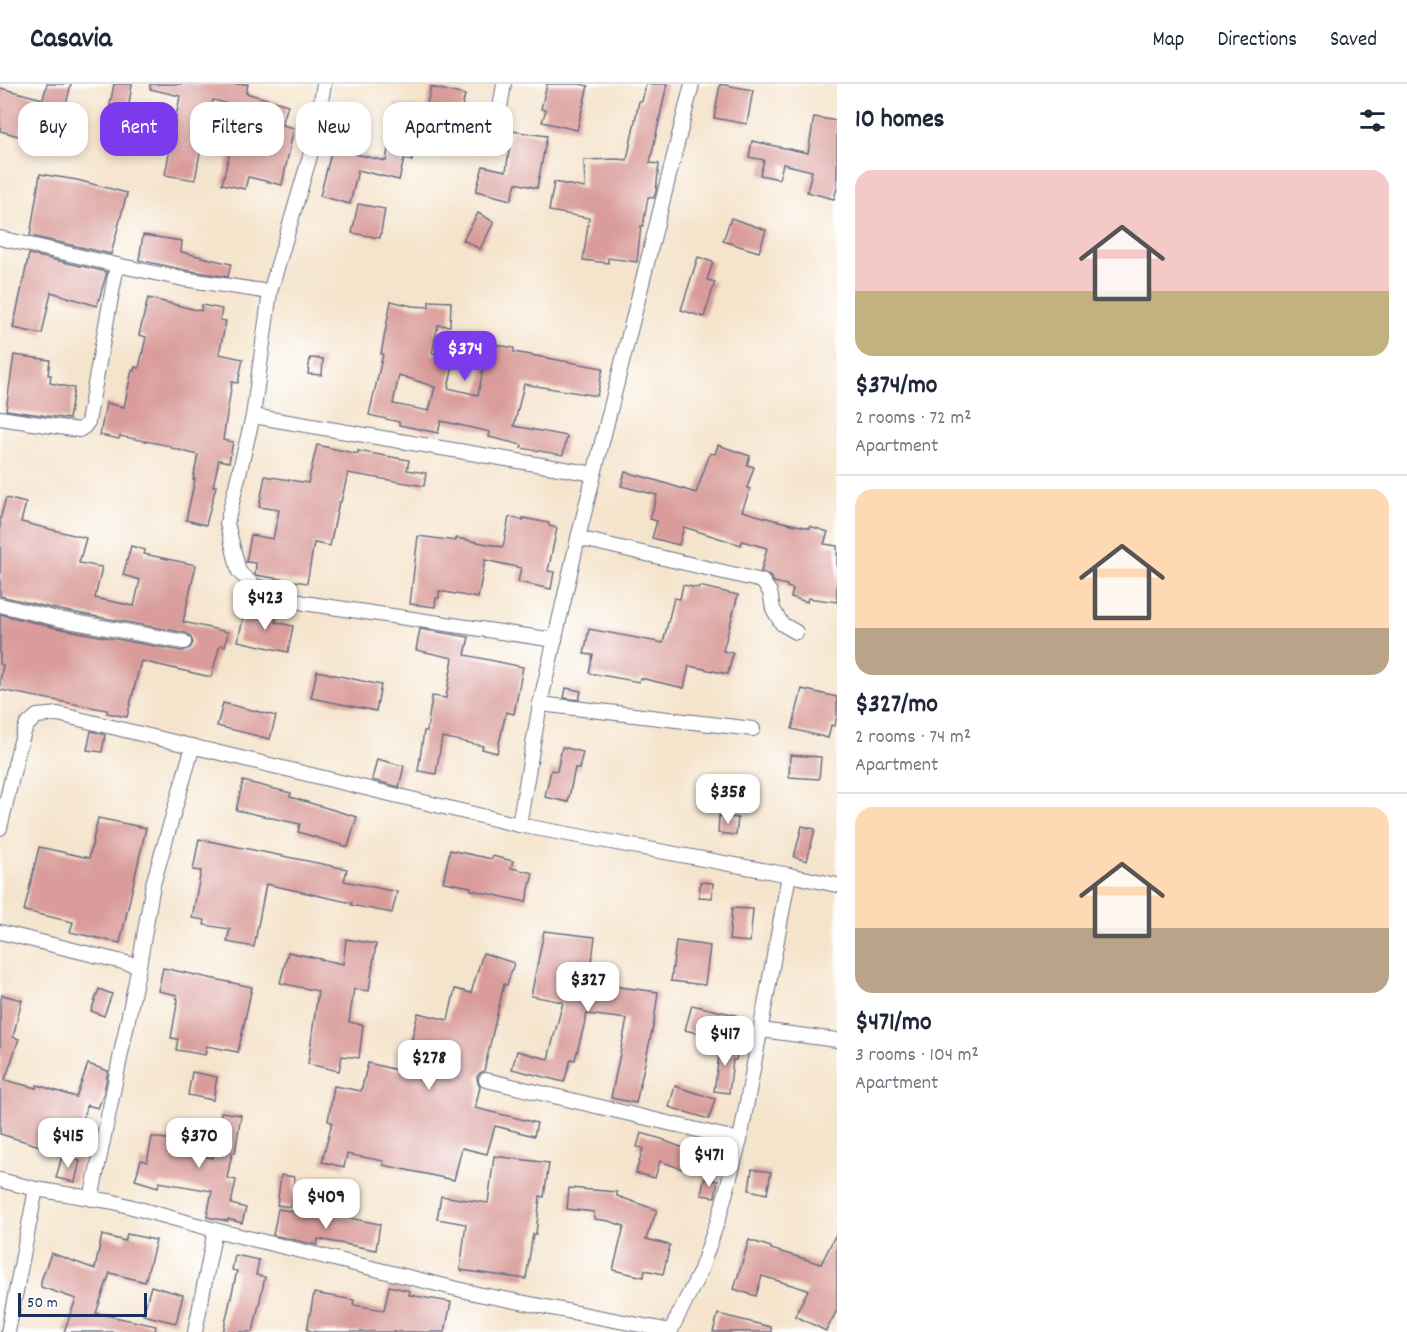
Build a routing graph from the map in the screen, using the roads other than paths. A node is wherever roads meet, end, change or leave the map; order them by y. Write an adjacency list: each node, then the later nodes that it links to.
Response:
1 (324, 84): 7 (street)
2 (504, 84): 4 (street)
3 (692, 84): 10 (street)
4 (502, 102)
5 (0, 238): 6 (street)
6 (117, 265): 7 (street); 9 (street)
7 (270, 292): 8 (street)
8 (253, 416): 10 (street); 14 (street)
9 (0, 418)
10 (594, 474): 11 (street)
11 (578, 538): 13 (street); 14 (street)
12 (0, 605): 15 (street)
13 (796, 632)
14 (555, 640): 16 (street)
15 (183, 642)
16 (540, 704): 17 (street); 19 (street)
17 (753, 729)
18 (192, 746): 19 (street); 20 (street); 24 (street)
19 (519, 825): 21 (street)
20 (0, 828)
21 (789, 875): 22 (street); 25 (street)
22 (837, 885)
23 (0, 932): 24 (street)
24 (139, 966): 31 (street)
25 (761, 1030): 26 (street); 28 (street)
26 (837, 1040)
27 (486, 1080): 28 (street)
28 (740, 1140): 33 (street)
29 (0, 1180): 30 (street)
30 (36, 1190): 31 (street); 34 (street)
31 (92, 1199): 32 (street)
32 (215, 1230): 33 (street); 35 (street)
33 (671, 1331)
34 (8, 1332)
35 (195, 1332)

